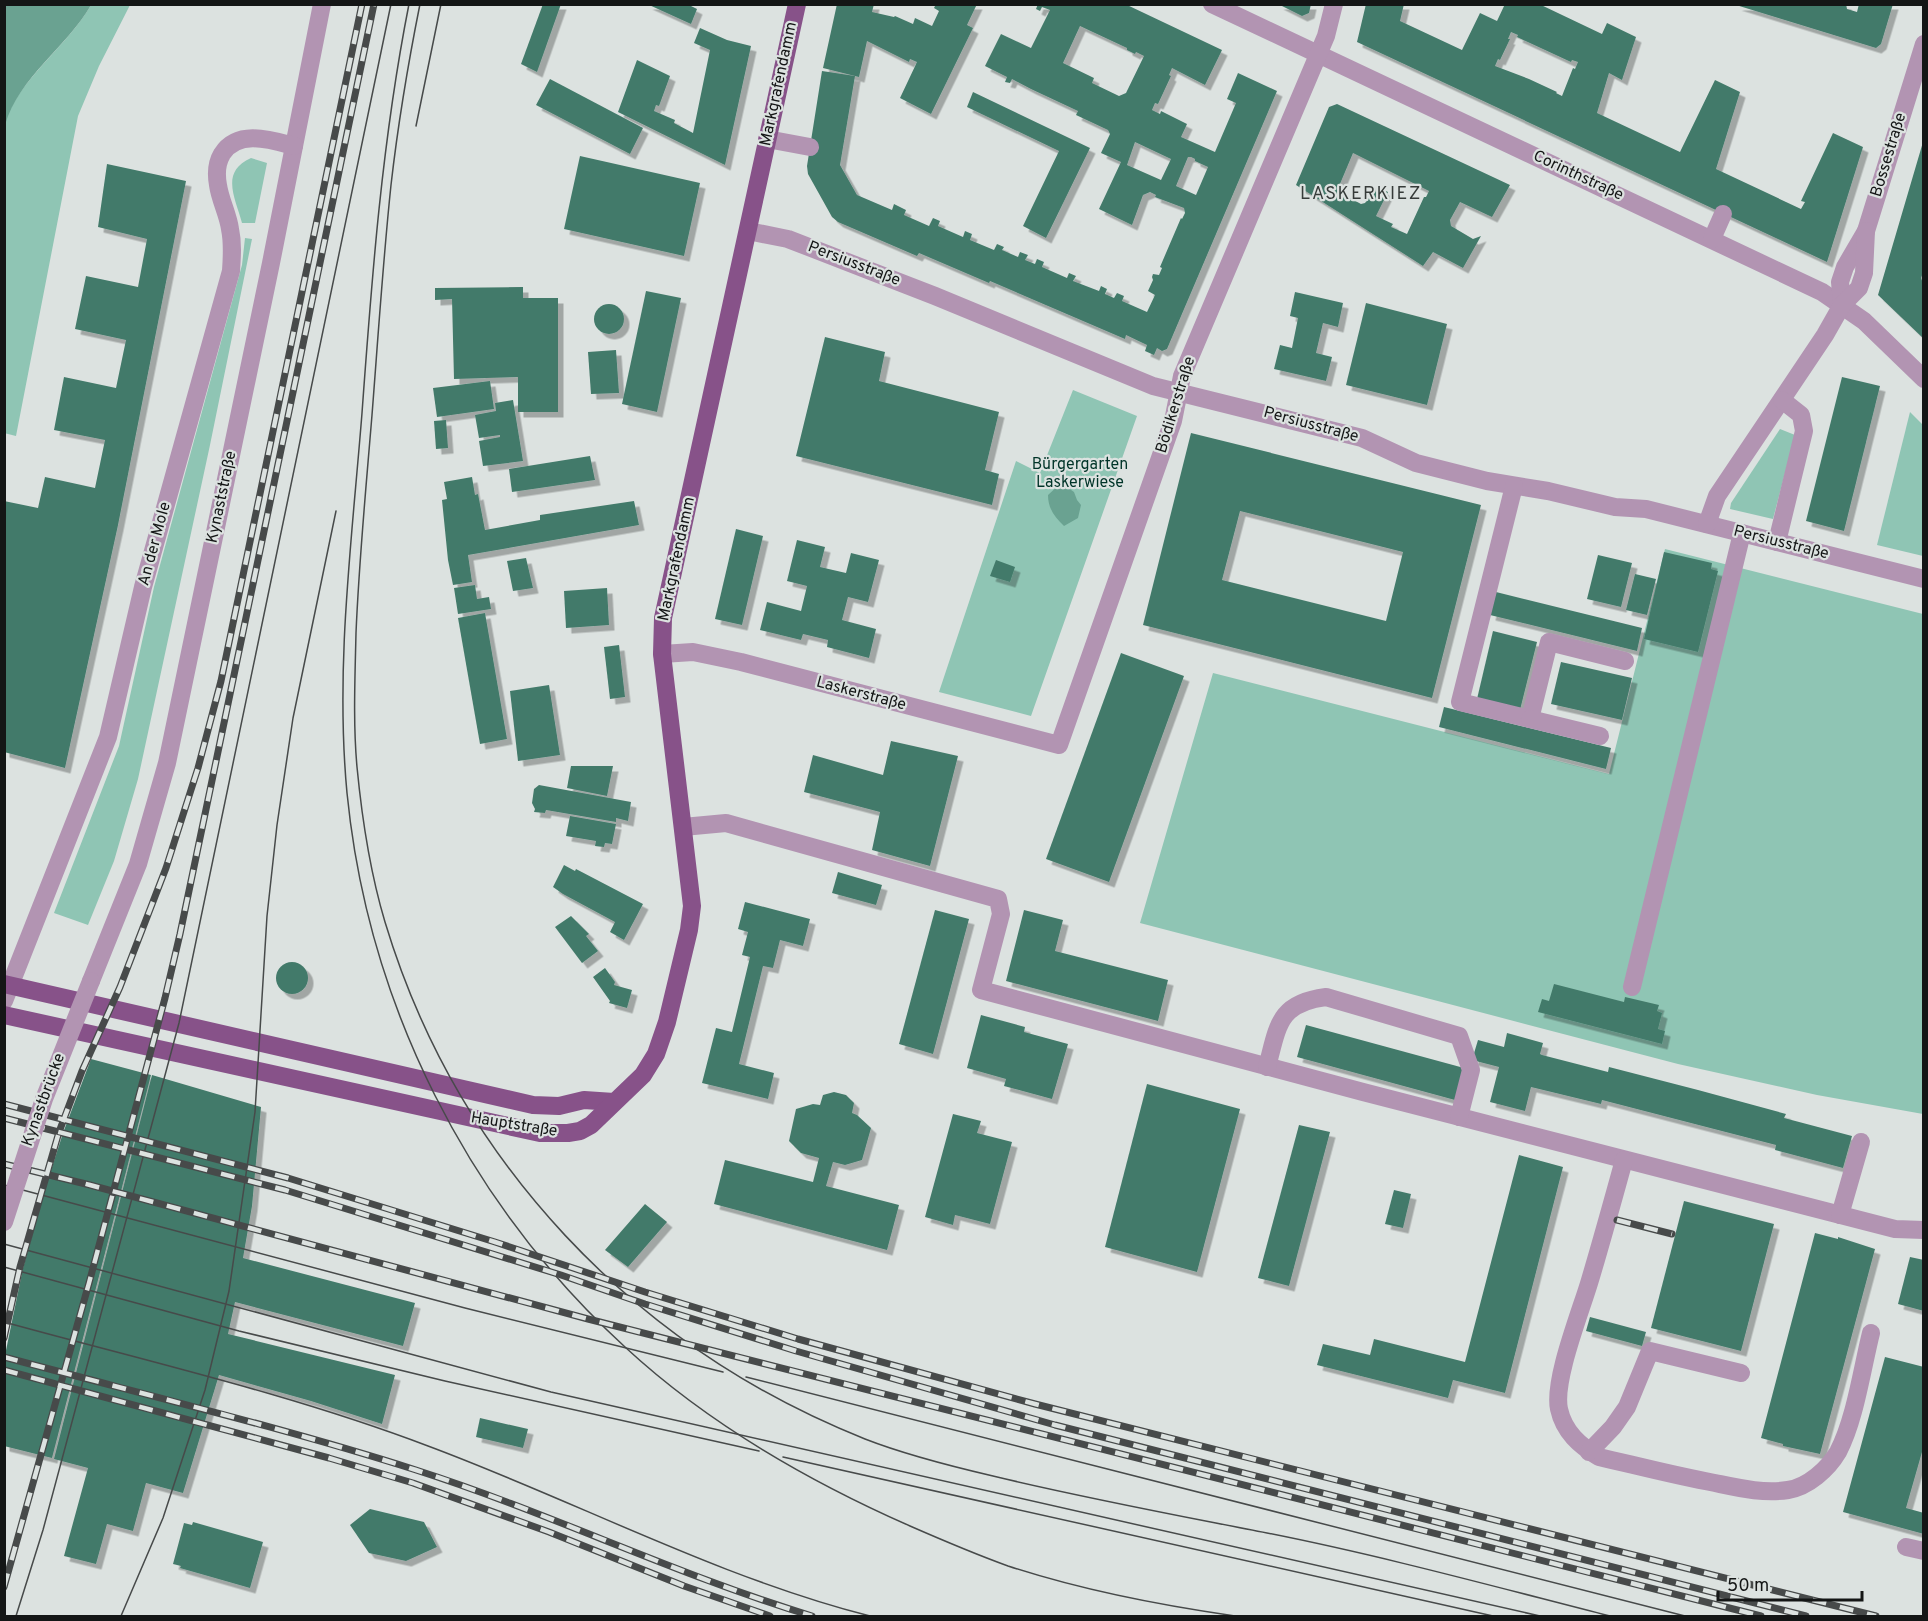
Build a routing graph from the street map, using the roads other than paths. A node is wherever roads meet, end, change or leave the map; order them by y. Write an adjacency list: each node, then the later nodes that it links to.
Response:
1 (322, 4): 8 (street, Kynaststraße)
2 (797, 4): 7 (main road, Markgrafendamm)
3 (1212, 4): 6 (street, Corinthstraße)
4 (1334, 4): 6 (street, Bödikerstraße)
5 (1923, 44): 13 (street, Bossestraße)
6 (1318, 55): 12 (street, Corinthstraße); 15 (street, Bödikerstraße)
7 (767, 139): 9 (street); 11 (main road, Markgrafendamm)
8 (294, 146): 28 (street, Kynaststraße); 30 (street, An der Mole)
9 (810, 147)
10 (1723, 214): 12 (street)
11 (748, 231): 15 (street, Persiusstraße); 22 (main road, Markgrafendamm)
12 (1712, 239): 13 (street, Corinthstraße)
13 (1842, 305): 14 (street, Corinthstraße); 16 (street, Bossestraße)
14 (1923, 379)
15 (1178, 392): 17 (street, Persiusstraße); 26 (street, Bödikerstraße)
16 (1782, 400): 18 (street, Bossestraße); 20 (street)
17 (1514, 486): 18 (street, Persiusstraße); 24 (street)
18 (1707, 524): 19 (street, Persiusstraße)
19 (1742, 533): 20 (street, Persiusstraße); 29 (street)
20 (1777, 542): 21 (street, Persiusstraße)
21 (1923, 579)
22 (662, 654): 26 (street, Laskerstraße); 27 (main road, Markgrafendamm)
23 (1624, 661): 24 (street)
24 (1530, 719): 25 (street)
25 (1599, 736)
26 (1059, 745)
27 (683, 827): 32 (street); 33 (main road, Markgrafendamm)
28 (91, 981): 38 (street, Kynastbrücke, bridge)
29 (1632, 987)
30 (6, 990): 33 (main road, Hauptstraße)
31 (4, 1015): 33 (main road, Hauptstraße)
32 (1268, 1066): 34 (street); 34 (street)
33 (614, 1102)
34 (1459, 1117): 36 (street)
35 (1861, 1142): 37 (street)
36 (1624, 1160): 37 (street); 42 (street)
37 (1840, 1215): 39 (street)
38 (4, 1222)
39 (1923, 1230)
40 (1871, 1333): 42 (street)
41 (1741, 1373): 42 (street)
42 (1589, 1452)

